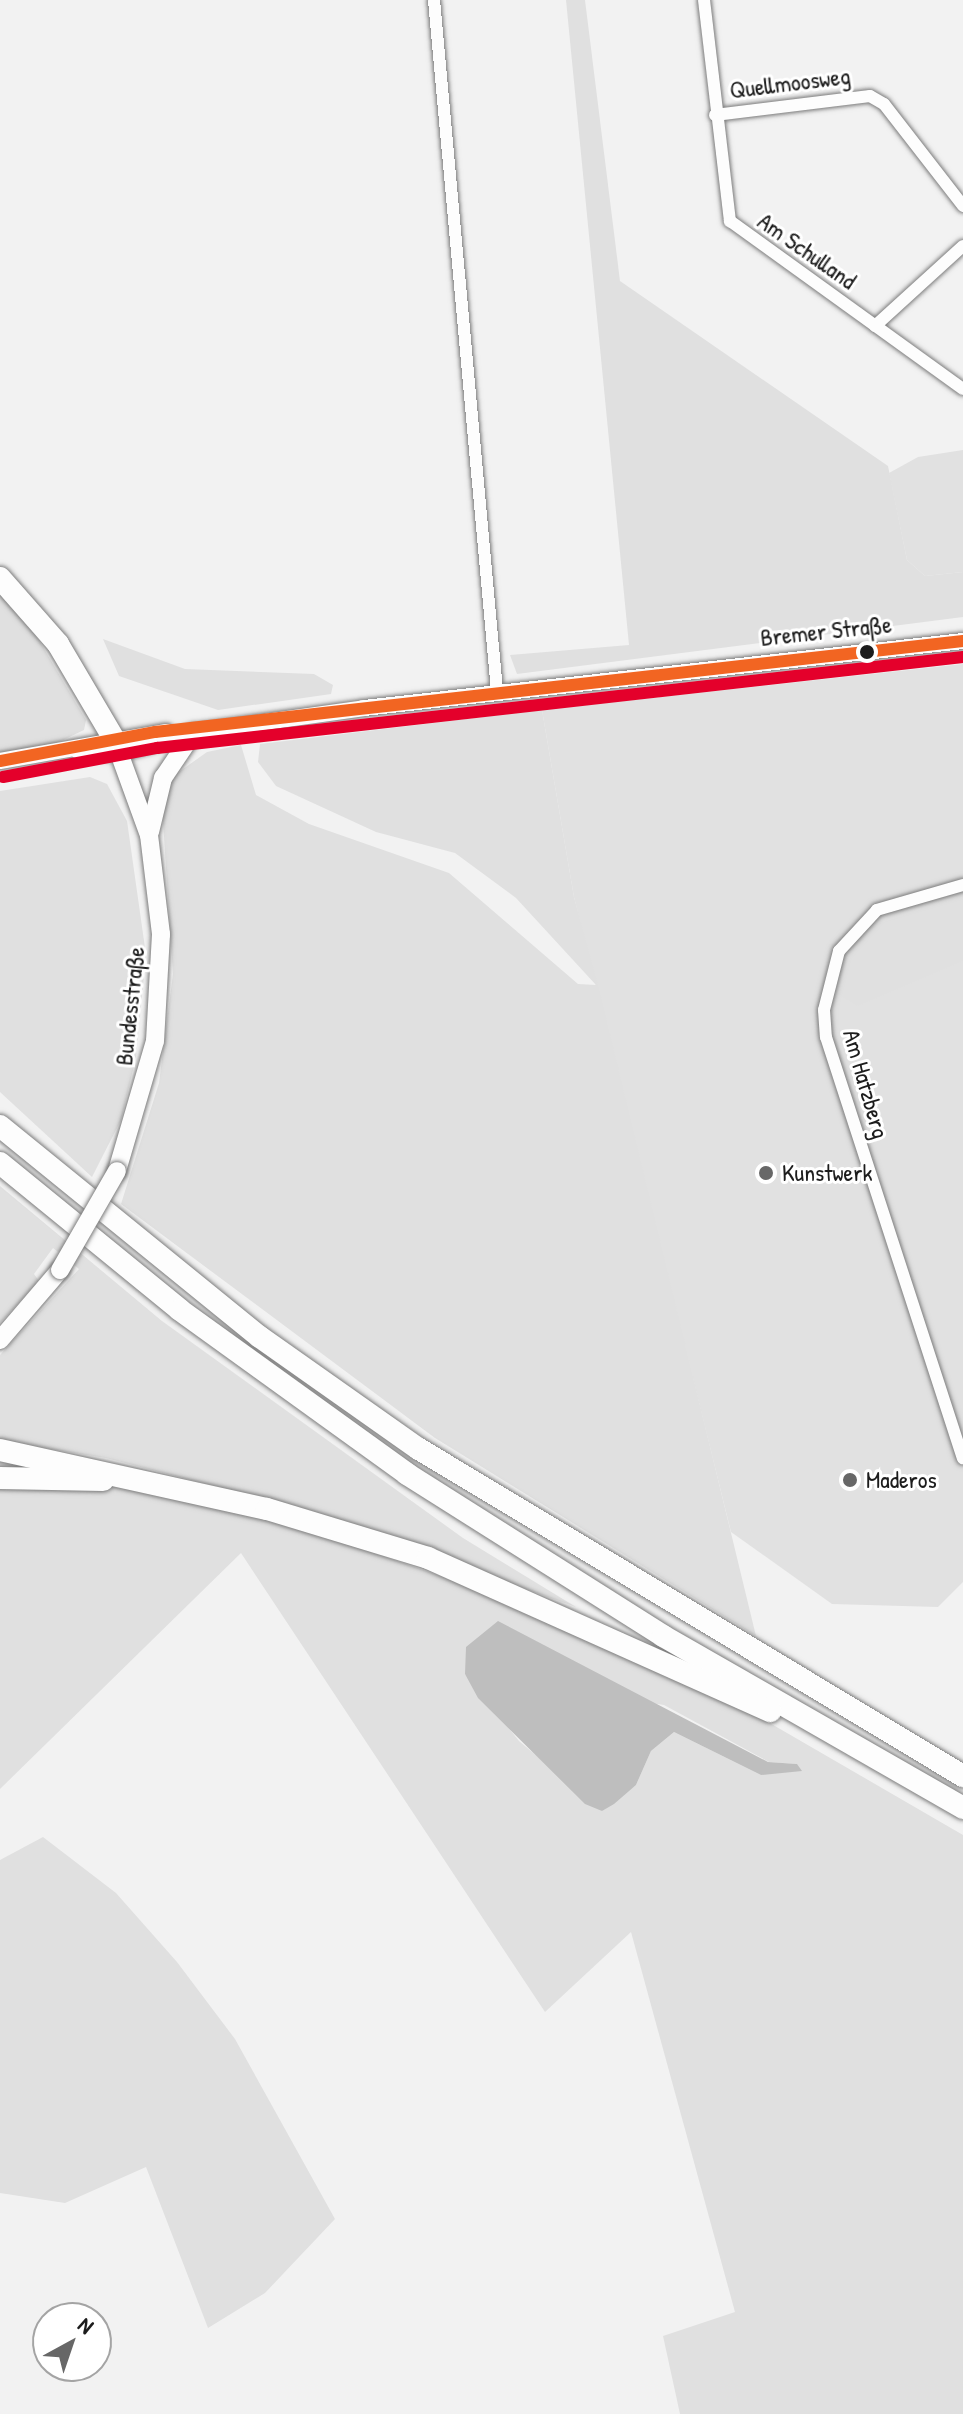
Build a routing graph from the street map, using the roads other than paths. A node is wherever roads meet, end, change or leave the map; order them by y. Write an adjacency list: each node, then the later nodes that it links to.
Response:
1 (434, 0): 10 (street)
2 (704, 0): 3 (street, Am Schulland)
3 (715, 115): 4 (street, Quellmoosweg); 6 (street, Am Schulland)
4 (963, 206)
5 (963, 246): 6 (street)
6 (875, 326): 7 (street, Am Schulland)
7 (963, 389)
8 (0, 578): 12 (highway)
9 (963, 641): 10 (main road, Bremer Straße)
10 (497, 691): 11 (main road, Bremer Straße)
11 (194, 732): 12 (main road, Bremer Straße); 14 (main road)
12 (116, 746): 13 (main road, Bremer Straße); 14 (main road, Bundesstraße)
13 (0, 761)
14 (149, 835): 18 (main road, Bundesstraße, bridge)
15 (963, 885): 20 (street, Am Hatzberg)
16 (0, 1126): 24 (highway)
17 (0, 1163): 23 (highway)
18 (0, 1339)
19 (0, 1450): 22 (highway)
20 (963, 1458)
21 (0, 1478): 22 (highway)
22 (208, 1494): 23 (highway)
23 (853, 1745): 25 (highway)
24 (963, 1776)
25 (963, 1808)

